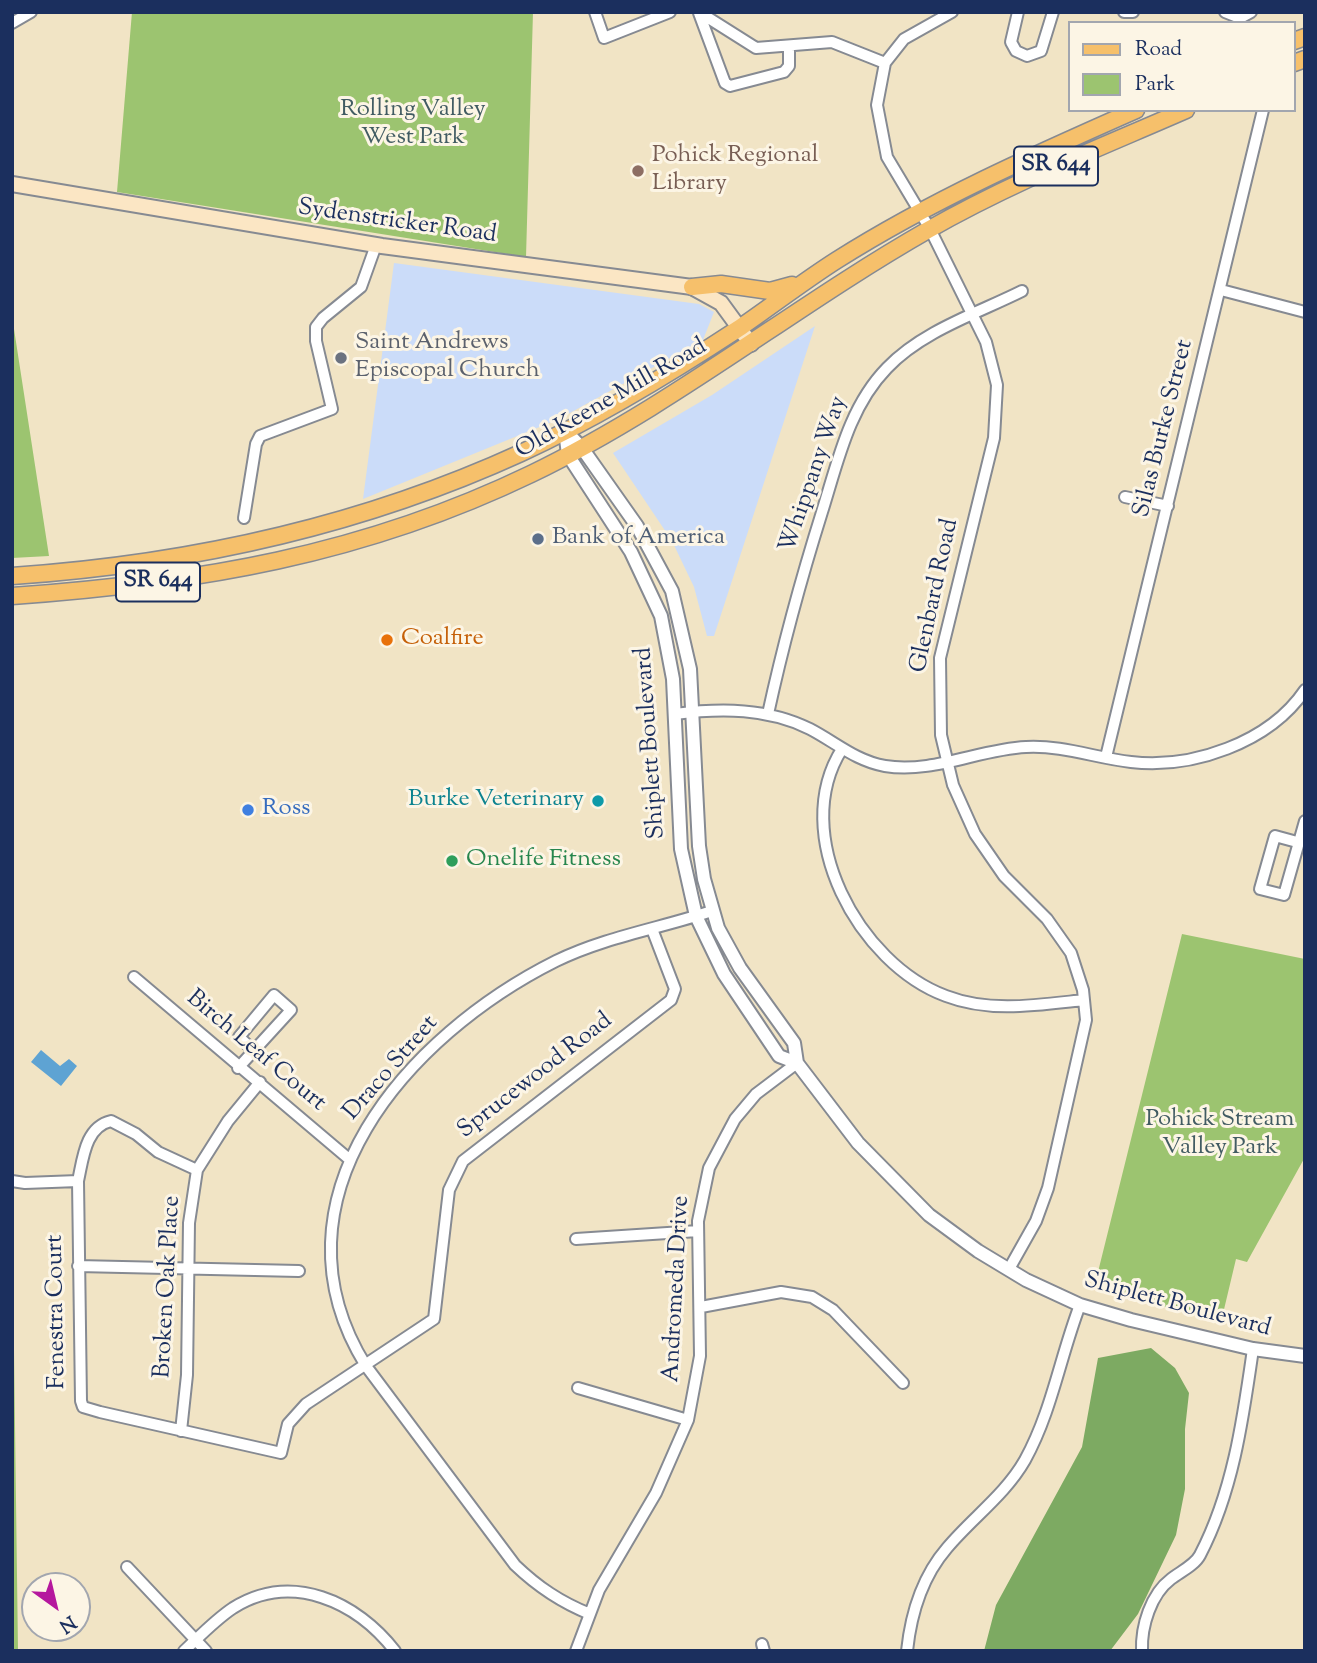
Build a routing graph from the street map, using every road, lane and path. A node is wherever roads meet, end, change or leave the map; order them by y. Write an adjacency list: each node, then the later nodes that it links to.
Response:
1 (31, 12): 12 (street)
2 (595, 12): 3 (street)
3 (670, 12)
4 (952, 12): 14 (street)
5 (1017, 12): 6 (street)
6 (1053, 12)
7 (1124, 12): 8 (street)
8 (1133, 12)
9 (1224, 12): 10 (street)
10 (1251, 12)
11 (699, 13): 13 (street); 13 (street)
12 (12, 23)
13 (789, 46): 14 (street)
14 (885, 63): 19 (street, Glenbard Road)
15 (1131, 112): 19 (main road, Old Keene Mill Road / SR 644)
16 (1181, 112): 20 (main road, Old Keene Mill Road / SR 644)
17 (1263, 112): 24 (street, Silas Burke Street)
18 (12, 184): 21 (main road, Sydenstricker Road)
19 (918, 212): 20 (street, Glenbard Road); 22 (main road, Old Keene Mill Road / SR 644)
20 (930, 229): 27 (street, Glenbard Road); 29 (main road, Old Keene Mill Road / SR 644)
21 (376, 245): 23 (main road, Sydenstricker Road); 34 (street)
22 (820, 272): 23 (main road); 28 (main road, Old Keene Mill Road / SR 644)
23 (692, 287): 28 (main road, Sydenstricker Road)
24 (1221, 290): 26 (street); 33 (street, Silas Burke Street)
25 (1022, 291): 27 (street, Whippany Way)
26 (1305, 312)
27 (973, 315): 39 (street, Whippany Way); 43 (street, Glenbard Road)
28 (740, 327): 29 (main road, Sydenstricker Road); 30 (main road, Old Keene Mill Road / SR 644)
29 (751, 344): 31 (main road, Old Keene Mill Road / SR 644)
30 (565, 430): 31 (street, Shiplett Boulevard); 35 (main road, Old Keene Mill Road / SR 644)
31 (575, 451): 36 (main road, Old Keene Mill Road / SR 644); 38 (street, Shiplett Boulevard); 40 (street, Shiplett Boulevard)
32 (1125, 497): 33 (street)
33 (1168, 506): 42 (street, Silas Burke Street)
34 (244, 518)
35 (12, 576)
36 (12, 596)
37 (1303, 697): 42 (street)
38 (693, 712): 39 (street); 40 (street); 46 (street, Shiplett Boulevard)
39 (768, 713): 41 (street)
40 (675, 714): 47 (street, Shiplett Boulevard)
41 (842, 749): 43 (street); 50 (street)
42 (1106, 757): 43 (street)
43 (947, 761): 50 (street, Glenbard Road)
44 (1305, 821): 45 (street)
45 (1297, 842): 45 (street)
46 (712, 911): 47 (street, Draco Street); 52 (street, Shiplett Boulevard)
47 (696, 916): 48 (street, Draco Street); 52 (street, Shiplett Boulevard)
48 (652, 929): 55 (street, Draco Street); 69 (street, Sprucewood Road)
49 (134, 977): 53 (street, Birch Leaf Court)
50 (1084, 1000): 63 (street, Glenbard Road)
51 (254, 1051): 51 (street); 53 (street)
52 (797, 1063): 59 (street, Andromeda Drive); 63 (street, Shiplett Boulevard)
53 (238, 1068): 54 (street, Birch Leaf Court)
54 (260, 1082): 55 (street, Birch Leaf Court); 56 (street, Broken Oak Place)
55 (349, 1159): 69 (street, Draco Street)
56 (197, 1171): 58 (street, Fenestra Court); 62 (street, Broken Oak Place)
57 (12, 1181): 58 (street)
58 (78, 1181): 61 (street, Fenestra Court)
59 (698, 1231): 60 (street); 66 (street, Andromeda Drive)
60 (576, 1238)
61 (78, 1266): 62 (street); 73 (street, Fenestra Court)
62 (187, 1268): 64 (street); 73 (street, Broken Oak Place)
63 (1009, 1269): 65 (street, Shiplett Boulevard)
64 (299, 1271)
65 (1080, 1305): 67 (street, Shiplett Boulevard); 82 (street)
66 (702, 1307): 70 (street); 72 (street, Andromeda Drive)
67 (1253, 1349): 68 (street, Shiplett Boulevard); 83 (street)
68 (1305, 1356)
69 (366, 1366): 74 (street, Sprucewood Road); 76 (street, Draco Street)
70 (903, 1382)
71 (578, 1388): 72 (street)
72 (688, 1420): 76 (street, Andromeda Drive)
73 (181, 1431): 74 (street, Fenestra Court)
74 (281, 1453)
75 (127, 1567): 77 (street)
76 (590, 1614): 81 (street, Andromeda Drive)
77 (195, 1640): 78 (street); 79 (street); 80 (street)
78 (184, 1651)
79 (206, 1651)
80 (395, 1651)
81 (576, 1651)
82 (907, 1651)
83 (1142, 1651)

